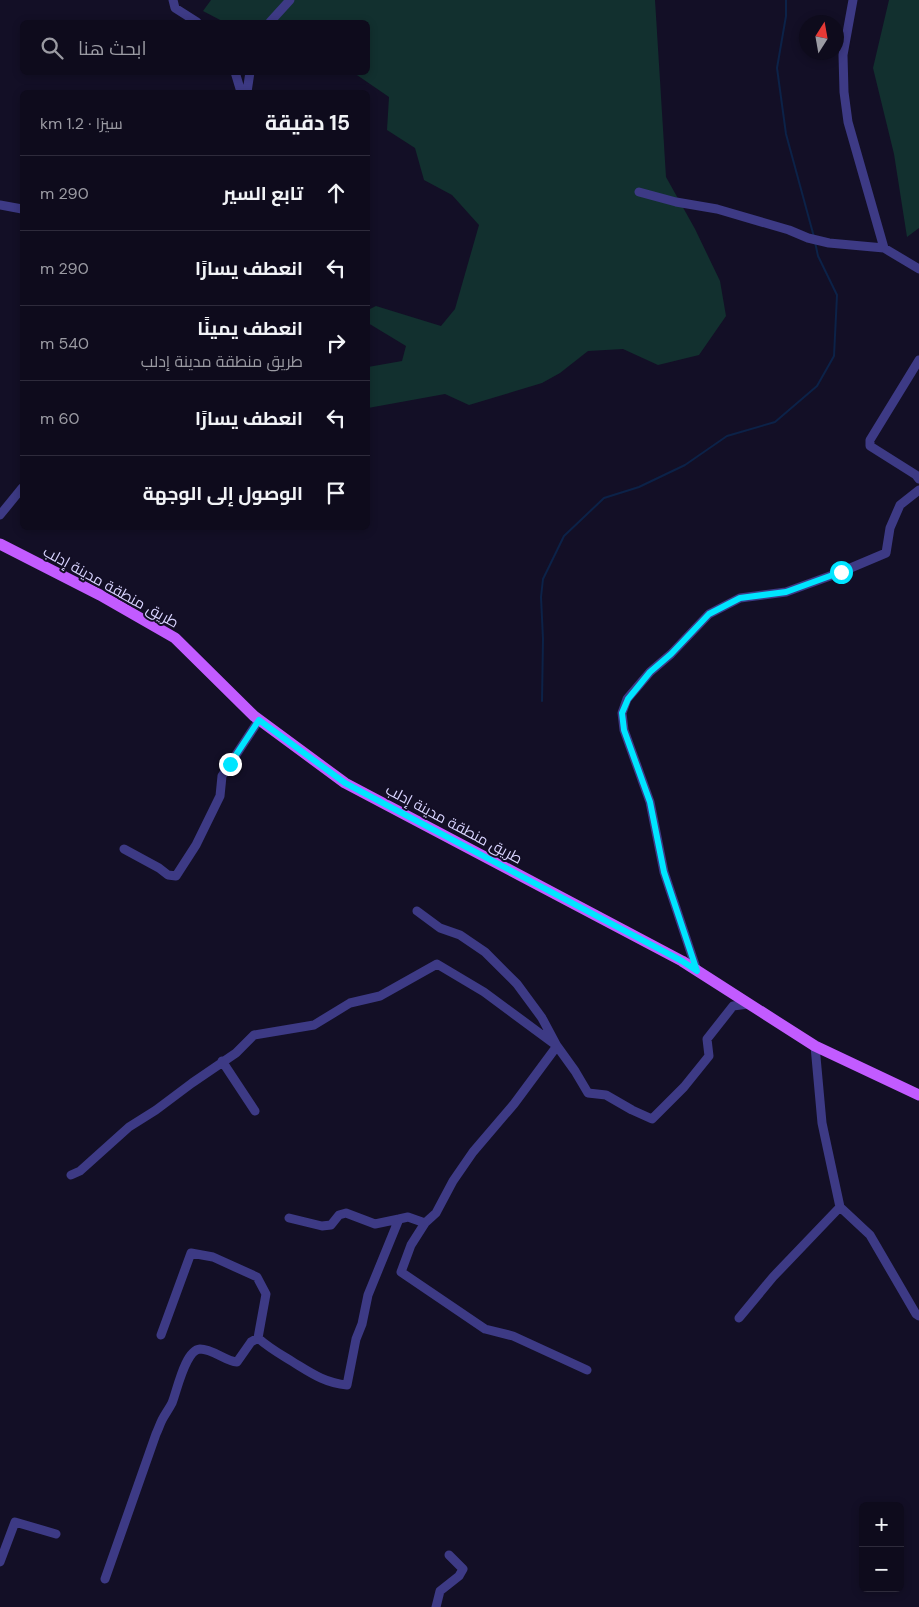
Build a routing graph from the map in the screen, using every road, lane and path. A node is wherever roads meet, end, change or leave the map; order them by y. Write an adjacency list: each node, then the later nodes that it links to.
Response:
1 (173, 0): 4 (street)
2 (290, 0): 5 (street)
3 (853, 0): 13 (street)
4 (195, 20)
5 (272, 20)
6 (236, 75): 8 (street)
7 (250, 75): 9 (street)
8 (240, 90)
9 (247, 90)
10 (639, 192): 13 (street)
11 (0, 205): 12 (street)
12 (20, 209)
13 (884, 248): 14 (street)
14 (919, 269)
15 (919, 360): 16 (street)
16 (919, 479)
17 (20, 490): 19 (street)
18 (919, 490): 24 (street)
19 (0, 515)
20 (0, 544): 21 (main road, طريق منطقة مدينة إدلب)
21 (259, 720): 22 (street); 24 (main road, طريق منطقة مدينة إدلب)
22 (124, 849)
23 (418, 912): 26 (street)
24 (697, 971): 25 (main road, طريق منطقة مدينة إدلب)
25 (748, 1004): 26 (street); 27 (main road, طريق منطقة مدينة إدلب)
26 (557, 1046): 28 (street); 35 (street)
27 (815, 1046): 29 (main road, طريق منطقة مدينة إدلب); 32 (street)
28 (222, 1061): 30 (street); 31 (street)
29 (919, 1095)
30 (254, 1111)
31 (71, 1175)
32 (840, 1207): 36 (street); 37 (street)
33 (289, 1218): 34 (street)
34 (399, 1219): 35 (street); 39 (street)
35 (425, 1223): 40 (street)
36 (919, 1316)
37 (739, 1318)
38 (161, 1335): 39 (street)
39 (258, 1338): 44 (street)
40 (587, 1370)
41 (56, 1534): 43 (street)
42 (449, 1555): 45 (street)
43 (0, 1562)
44 (106, 1580)
45 (436, 1607)

